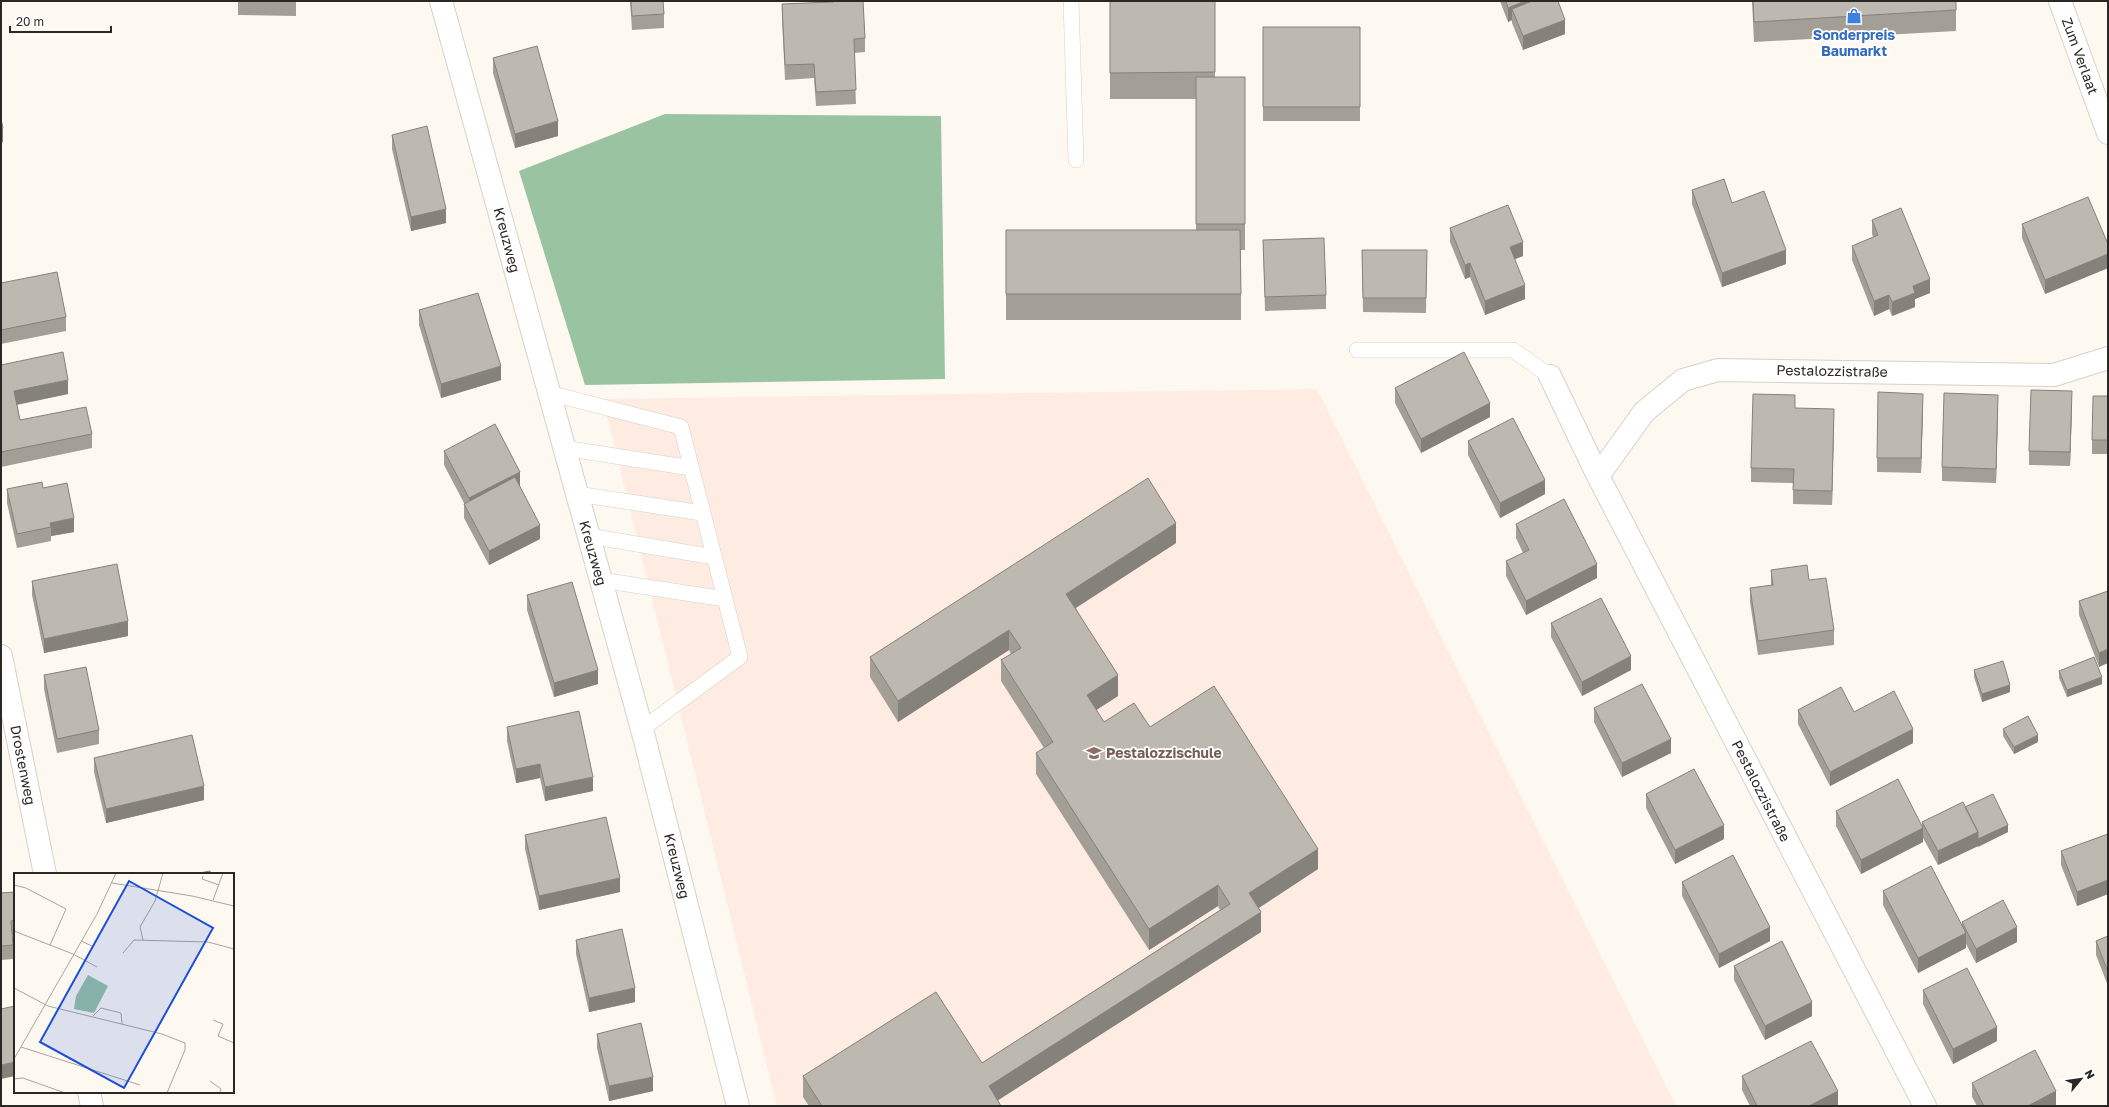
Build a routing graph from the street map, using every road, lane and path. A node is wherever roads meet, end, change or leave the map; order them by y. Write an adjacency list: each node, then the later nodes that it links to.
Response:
1 (441, 1): 9 (street, Kreuzweg)
2 (1071, 1): 5 (lane)
3 (2060, 1): 4 (street, Zum Verlaat)
4 (2108, 134)
5 (1076, 160)
6 (1357, 350): 8 (lane)
7 (2108, 358): 12 (street, Pestalozzistraße)
8 (1550, 376): 12 (street, Pestalozzistraße)
9 (549, 393): 10 (street, Kreuzweg); 11 (lane)
10 (564, 448): 11 (lane); 13 (street, Kreuzweg)
11 (691, 468): 14 (lane)
12 (1598, 476): 25 (street, Pestalozzistraße)
13 (577, 494): 14 (lane); 15 (street, Kreuzweg)
14 (702, 513): 16 (lane)
15 (588, 536): 16 (lane); 17 (street, Kreuzweg)
16 (714, 557): 18 (lane)
17 (601, 580): 18 (lane); 20 (street, Kreuzweg)
18 (725, 600): 20 (lane)
19 (1, 656): 21 (street, Drostenweg)
20 (642, 729): 24 (street, Kreuzweg)
21 (45, 873)
22 (89, 1093): 23 (street)
23 (92, 1106)
24 (738, 1106)
25 (1925, 1106)

